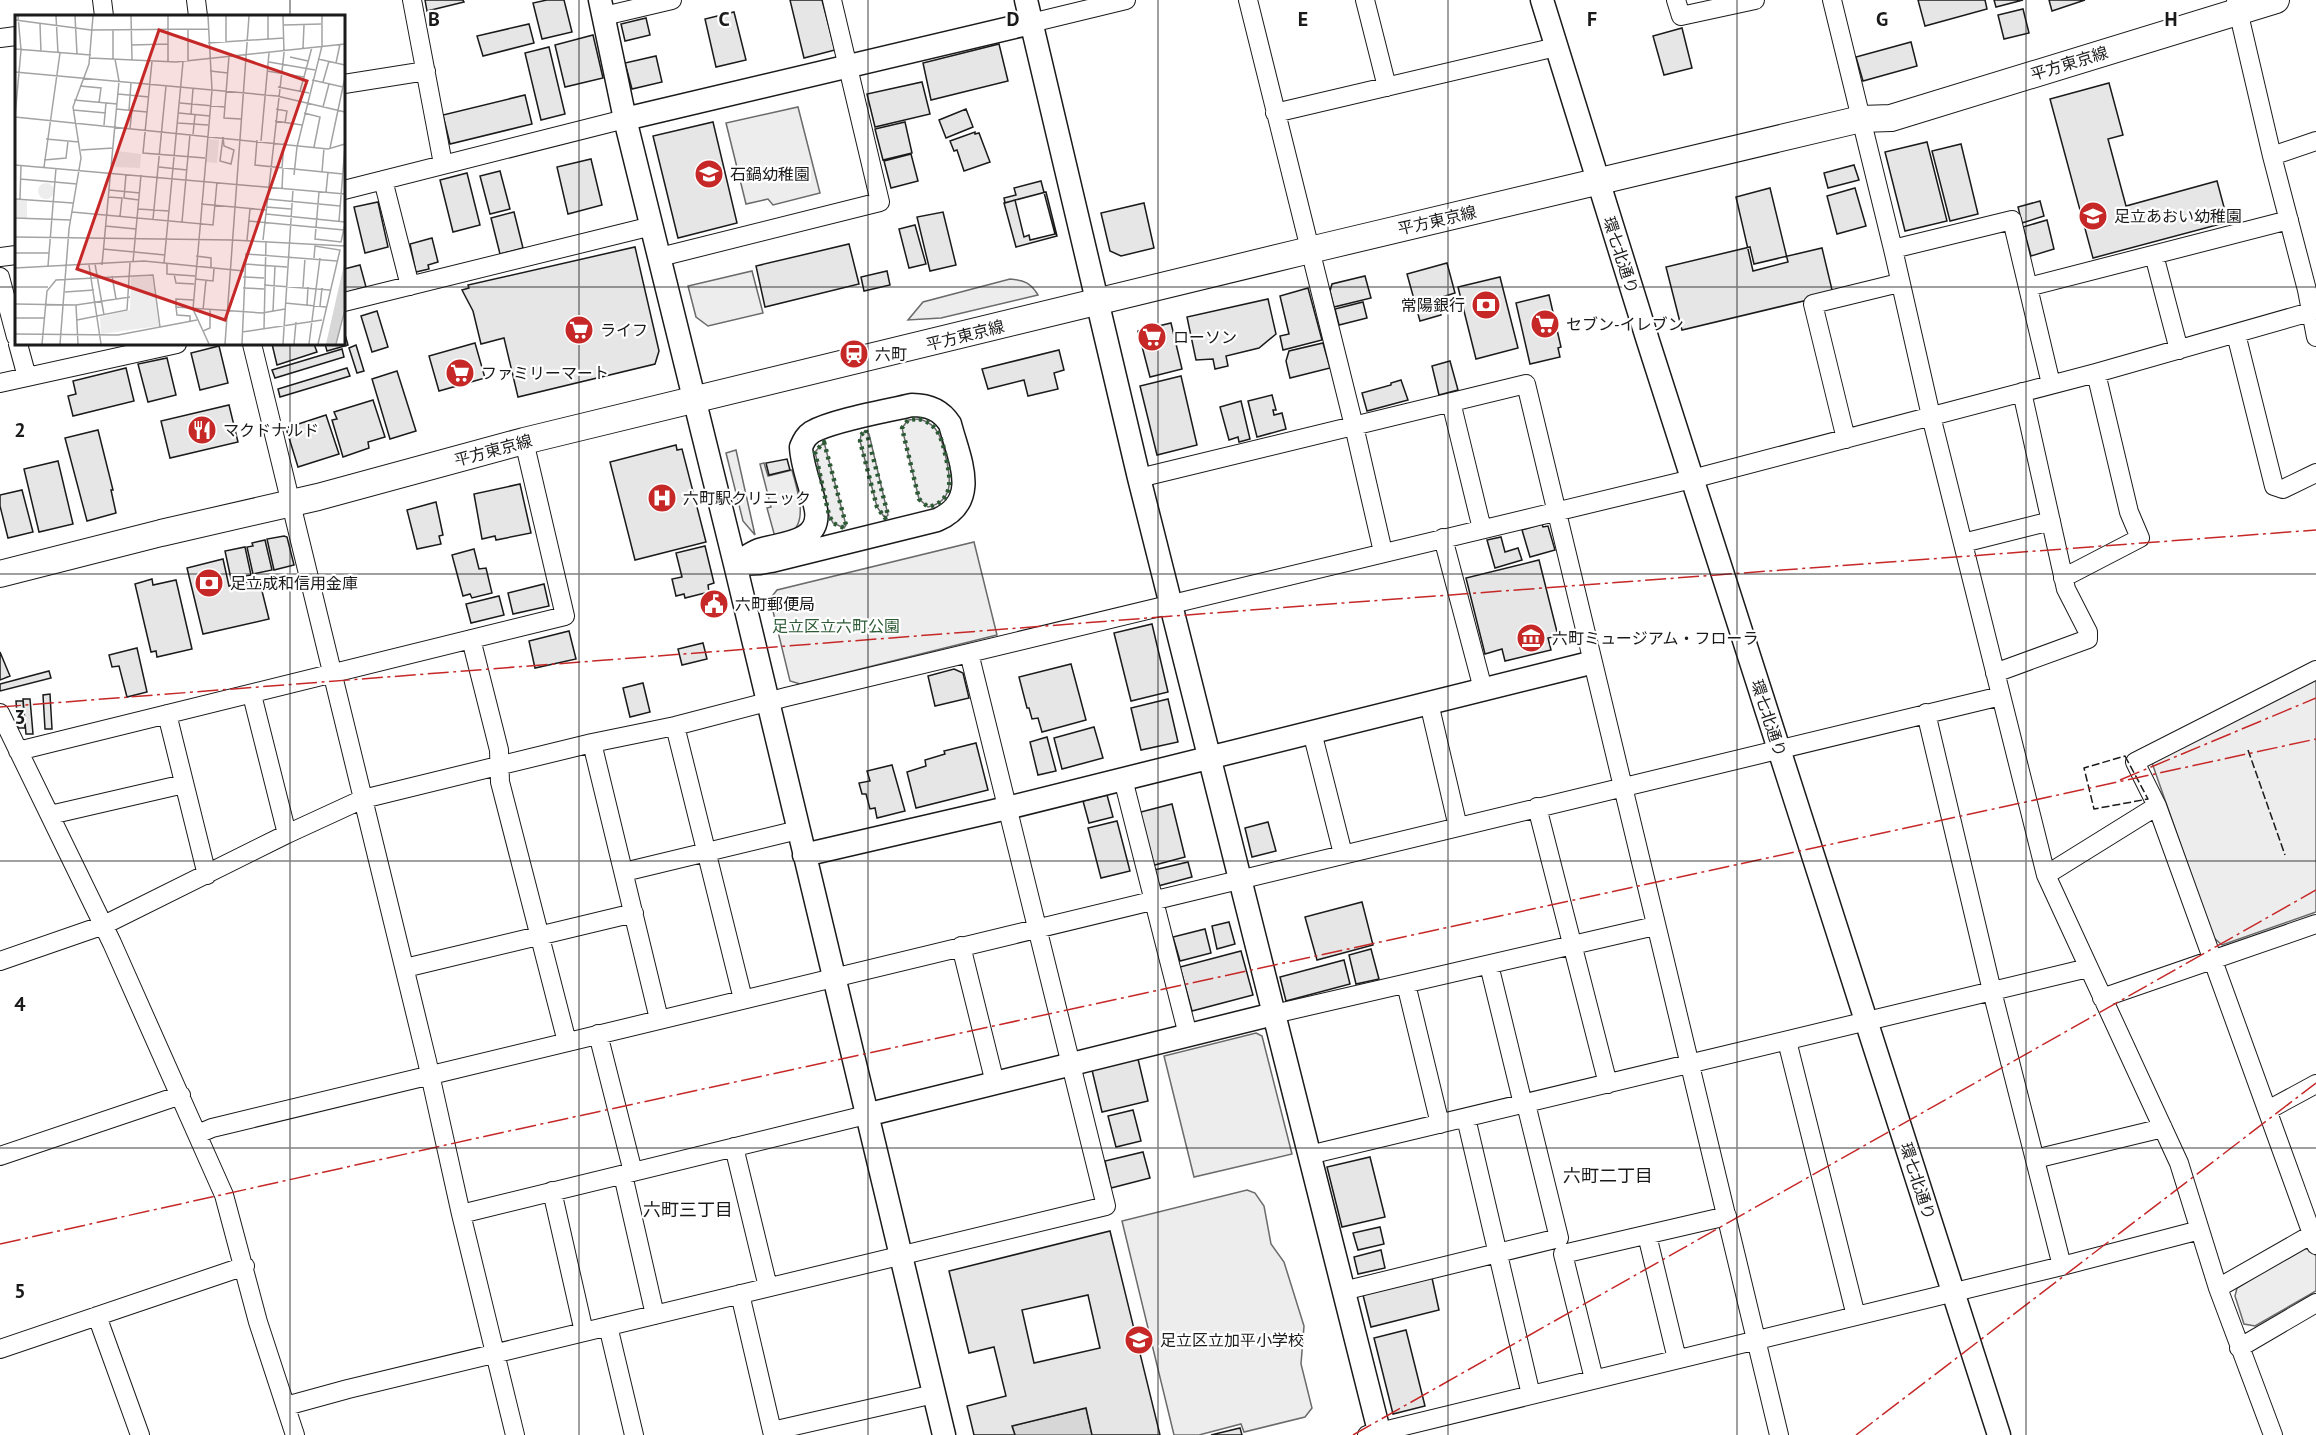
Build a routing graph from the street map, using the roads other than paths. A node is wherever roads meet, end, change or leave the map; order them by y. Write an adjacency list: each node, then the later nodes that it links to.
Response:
1 (102, 0): 17 (street)
2 (196, 0): 18 (street)
3 (412, 0): 24 (street)
4 (672, 0): 16 (street)
5 (832, 0): 23 (street)
6 (1026, 0): 19 (street)
7 (1126, 0): 19 (street)
8 (1248, 0): 27 (street)
9 (1365, 0): 26 (street)
10 (1542, 0): 22 (street, 環七北通り)
11 (1676, 0): 12 (street)
12 (1755, 0)
13 (1832, 0): 29 (street)
14 (2276, 0): 15 (main road, 平方東京線)
15 (2233, 4): 29 (main road, 平方東京線); 31 (street)
16 (602, 8): 28 (street)
17 (104, 15)
18 (198, 15)
19 (1031, 23): 23 (street); 49 (street)
20 (15, 36): 21 (street)
21 (0, 38)
22 (1556, 46): 26 (street); 34 (street, 環七北通り)
23 (847, 67): 28 (street); 43 (street)
24 (426, 71): 25 (street); 32 (street)
25 (345, 84)
26 (1387, 87): 27 (street)
27 (1275, 113): 39 (street)
28 (625, 118): 32 (street); 37 (street)
29 (1861, 119): 34 (main road, 平方東京線); 38 (street)
30 (2316, 141): 31 (street)
31 (2272, 156): 36 (street)
32 (443, 164): 33 (street)
33 (382, 180): 35 (street); 46 (street)
34 (1597, 182): 39 (main road, 平方東京線); 72 (street, 環七北通り)
35 (345, 190)
36 (2289, 220): 41 (street); 50 (street)
37 (652, 226): 43 (street); 46 (street)
38 (1893, 249): 45 (street); 47 (street)
39 (1310, 250): 49 (main road, 平方東京線); 67 (street)
40 (15, 255): 42 (street)
41 (2154, 255): 47 (street); 57 (street)
42 (0, 257)
43 (660, 257): 64 (street)
44 (0, 277): 51 (street)
45 (1899, 283): 66 (street); 68 (street)
46 (410, 286): 48 (street)
47 (2028, 288): 62 (street)
48 (345, 302)
49 (1097, 302): 64 (main road, 平方東京線); 71 (street)
50 (2313, 311): 52 (street); 53 (street)
51 (15, 333)
52 (2236, 334): 57 (street); 70 (street)
53 (2316, 337)
54 (18, 345): 60 (street)
55 (167, 345): 58 (street)
56 (252, 345): 73 (street)
57 (2179, 350): 59 (street)
58 (110, 351): 60 (street)
59 (2096, 373): 62 (street); 82 (street)
60 (27, 377): 61 (street)
61 (0, 383)
62 (2051, 384): 63 (street)
63 (2022, 392): 66 (street); 75 (street)
64 (694, 400): 69 (main road, 平方東京線); 80 (street)
65 (1451, 402): 67 (street); 74 (street); 76 (street)
66 (1931, 416): 68 (street); 78 (street)
67 (1354, 426): 71 (street); 79 (street)
68 (1846, 440): 72 (street)
69 (524, 441): 73 (main road, 平方東京線); 84 (street)
70 (2316, 473)
71 (1139, 478): 83 (street)
72 (1692, 479): 74 (street); 101 (street, 環七北通り)
73 (291, 504): 81 (main road, 平方東京線); 89 (street)
74 (1556, 511): 76 (street); 86 (street)
75 (2051, 521): 78 (street); 82 (street)
76 (1482, 529): 77 (street)
77 (1443, 538): 79 (street); 90 (street)
78 (1963, 543): 88 (street)
79 (1383, 552): 83 (street)
80 (735, 564): 80 (street); 93 (street)
81 (0, 574)
82 (2063, 578): 88 (street)
83 (1172, 604): 85 (street); 103 (street)
84 (471, 639): 89 (street); 104 (street)
85 (969, 653): 93 (street); 111 (street)
86 (1589, 664): 90 (street); 107 (street)
87 (2316, 670): 109 (street)
88 (1995, 674): 92 (street)
89 (333, 675): 91 (street); 108 (street)
90 (1483, 689): 94 (street)
91 (252, 695): 97 (street); 115 (street)
92 (2001, 696): 96 (street); 121 (street)
93 (767, 702): 98 (street); 114 (street)
94 (1429, 703): 99 (street); 113 (street)
95 (0, 712): 102 (street)
96 (1926, 713): 101 (street); 139 (street)
97 (167, 714): 102 (street); 106 (street)
98 (675, 726): 100 (street); 116 (street)
99 (1312, 732): 103 (street); 118 (street)
100 (592, 743): 104 (street); 119 (street)
101 (1779, 749): 107 (street); 144 (street, 環七北通り)
102 (18, 751): 112 (street)
103 (1209, 757): 105 (street); 122 (street)
104 (499, 767): 108 (street); 129 (street)
105 (1123, 779): 111 (street); 123 (street)
106 (184, 784): 112 (street); 120 (street)
107 (1622, 786): 110 (street); 127 (street)
108 (363, 799): 115 (street); 135 (street)
109 (2157, 806): 121 (street); 132 (street)
110 (1538, 807): 113 (street); 130 (street)
111 (1007, 808): 117 (street); 128 (street)
112 (50, 815): 126 (street)
113 (1458, 827): 118 (street)
114 (798, 830): 116 (street); 117 (street)
115 (287, 834): 120 (street)
116 (708, 852): 119 (street); 141 (street)
117 (804, 855): 137 (street)
118 (1343, 855): 122 (street)
119 (624, 872): 124 (street)
120 (207, 875): 126 (street)
121 (2046, 875): 136 (street)
122 (1240, 879): 123 (street); 142 (street)
123 (1154, 900): 128 (street); 146 (street)
124 (634, 913): 129 (street); 143 (street)
125 (2316, 924): 132 (street)
126 (104, 925): 133 (street); 155 (street)
127 (1655, 926): 130 (street); 149 (street)
128 (1036, 929): 131 (street); 150 (street)
129 (539, 936): 135 (street); 148 (street)
130 (1574, 945): 134 (street); 153 (street)
131 (961, 946): 137 (street); 152 (street)
132 (2214, 960): 140 (street); 157 (street)
133 (0, 961)
134 (1488, 965): 138 (street); 156 (street)
135 (405, 968): 151 (street)
136 (2088, 968): 139 (street); 140 (street)
137 (833, 977): 141 (street); 158 (street)
138 (1406, 984): 142 (street); 160 (street)
139 (1992, 991): 144 (street); 166 (street)
140 (2102, 998): 161 (street)
141 (743, 999): 143 (street)
142 (1274, 1014): 146 (street); 164 (street)
143 (659, 1019): 145 (street)
144 (1866, 1022): 147 (street); 182 (street, 環七北通り)
145 (598, 1034): 148 (street); 167 (street)
146 (1188, 1035): 150 (street)
147 (1787, 1041): 149 (street); 187 (street)
148 (567, 1042): 151 (street)
149 (1691, 1064): 153 (street); 170 (street)
150 (1071, 1065): 152 (street); 176 (street)
151 (430, 1076): 162 (street); 169 (street)
152 (995, 1083): 158 (street)
153 (1608, 1084): 156 (street)
154 (2316, 1084): 157 (street)
155 (181, 1095): 162 (street); 165 (street)
156 (1525, 1104): 159 (street); 174 (street)
157 (2268, 1110): 173 (street)
158 (866, 1115): 163 (street); 176 (street)
159 (1466, 1118): 160 (street); 175 (street)
160 (1440, 1124): 164 (street)
161 (2163, 1128): 166 (street); 171 (street)
162 (198, 1134): 177 (street)
163 (734, 1147): 167 (street); 179 (street)
164 (1309, 1155): 181 (street)
165 (0, 1156)
166 (2036, 1159): 178 (street)
167 (628, 1173): 168 (street); 185 (street)
168 (552, 1191): 169 (street); 189 (street)
169 (461, 1214): 193 (street)
170 (1727, 1216): 172 (street); 190 (street)
171 (2200, 1230): 178 (street); 180 (street)
172 (1647, 1235): 174 (street); 194 (street)
173 (2314, 1237): 180 (street)
174 (1561, 1246): 175 (street); 195 (street)
175 (1498, 1253): 181 (street); 197 (street)
176 (900, 1255): 179 (street); 196 (street)
177 (244, 1266): 186 (street); 198 (street)
178 (2062, 1266): 182 (street)
179 (768, 1287): 183 (street)
180 (2218, 1288): 191 (street)
181 (1344, 1291): 200 (street)
182 (1953, 1293): 187 (street); 207 (street, 環七北通り)
183 (740, 1294): 185 (street); 199 (street)
184 (2316, 1303): 191 (street)
185 (655, 1315): 188 (street)
186 (97, 1316): 192 (street); 201 (street)
187 (1856, 1316): 190 (street)
188 (608, 1326): 189 (street); 204 (street)
189 (584, 1332): 193 (street)
190 (1756, 1340): 194 (street); 206 (street)
191 (2239, 1348): 208 (street)
192 (0, 1349)
193 (495, 1354): 198 (street); 203 (street)
194 (1677, 1359): 195 (street)
195 (1594, 1379): 197 (street)
196 (934, 1394): 199 (street); 205 (street)
197 (1531, 1395): 200 (street)
198 (286, 1406): 202 (street)
199 (773, 1433)
200 (1376, 1434)
201 (140, 1435)
202 (295, 1435)
203 (515, 1435)
204 (634, 1435)
205 (944, 1435)
206 (1779, 1435)
207 (2000, 1435)
208 (2273, 1435)

